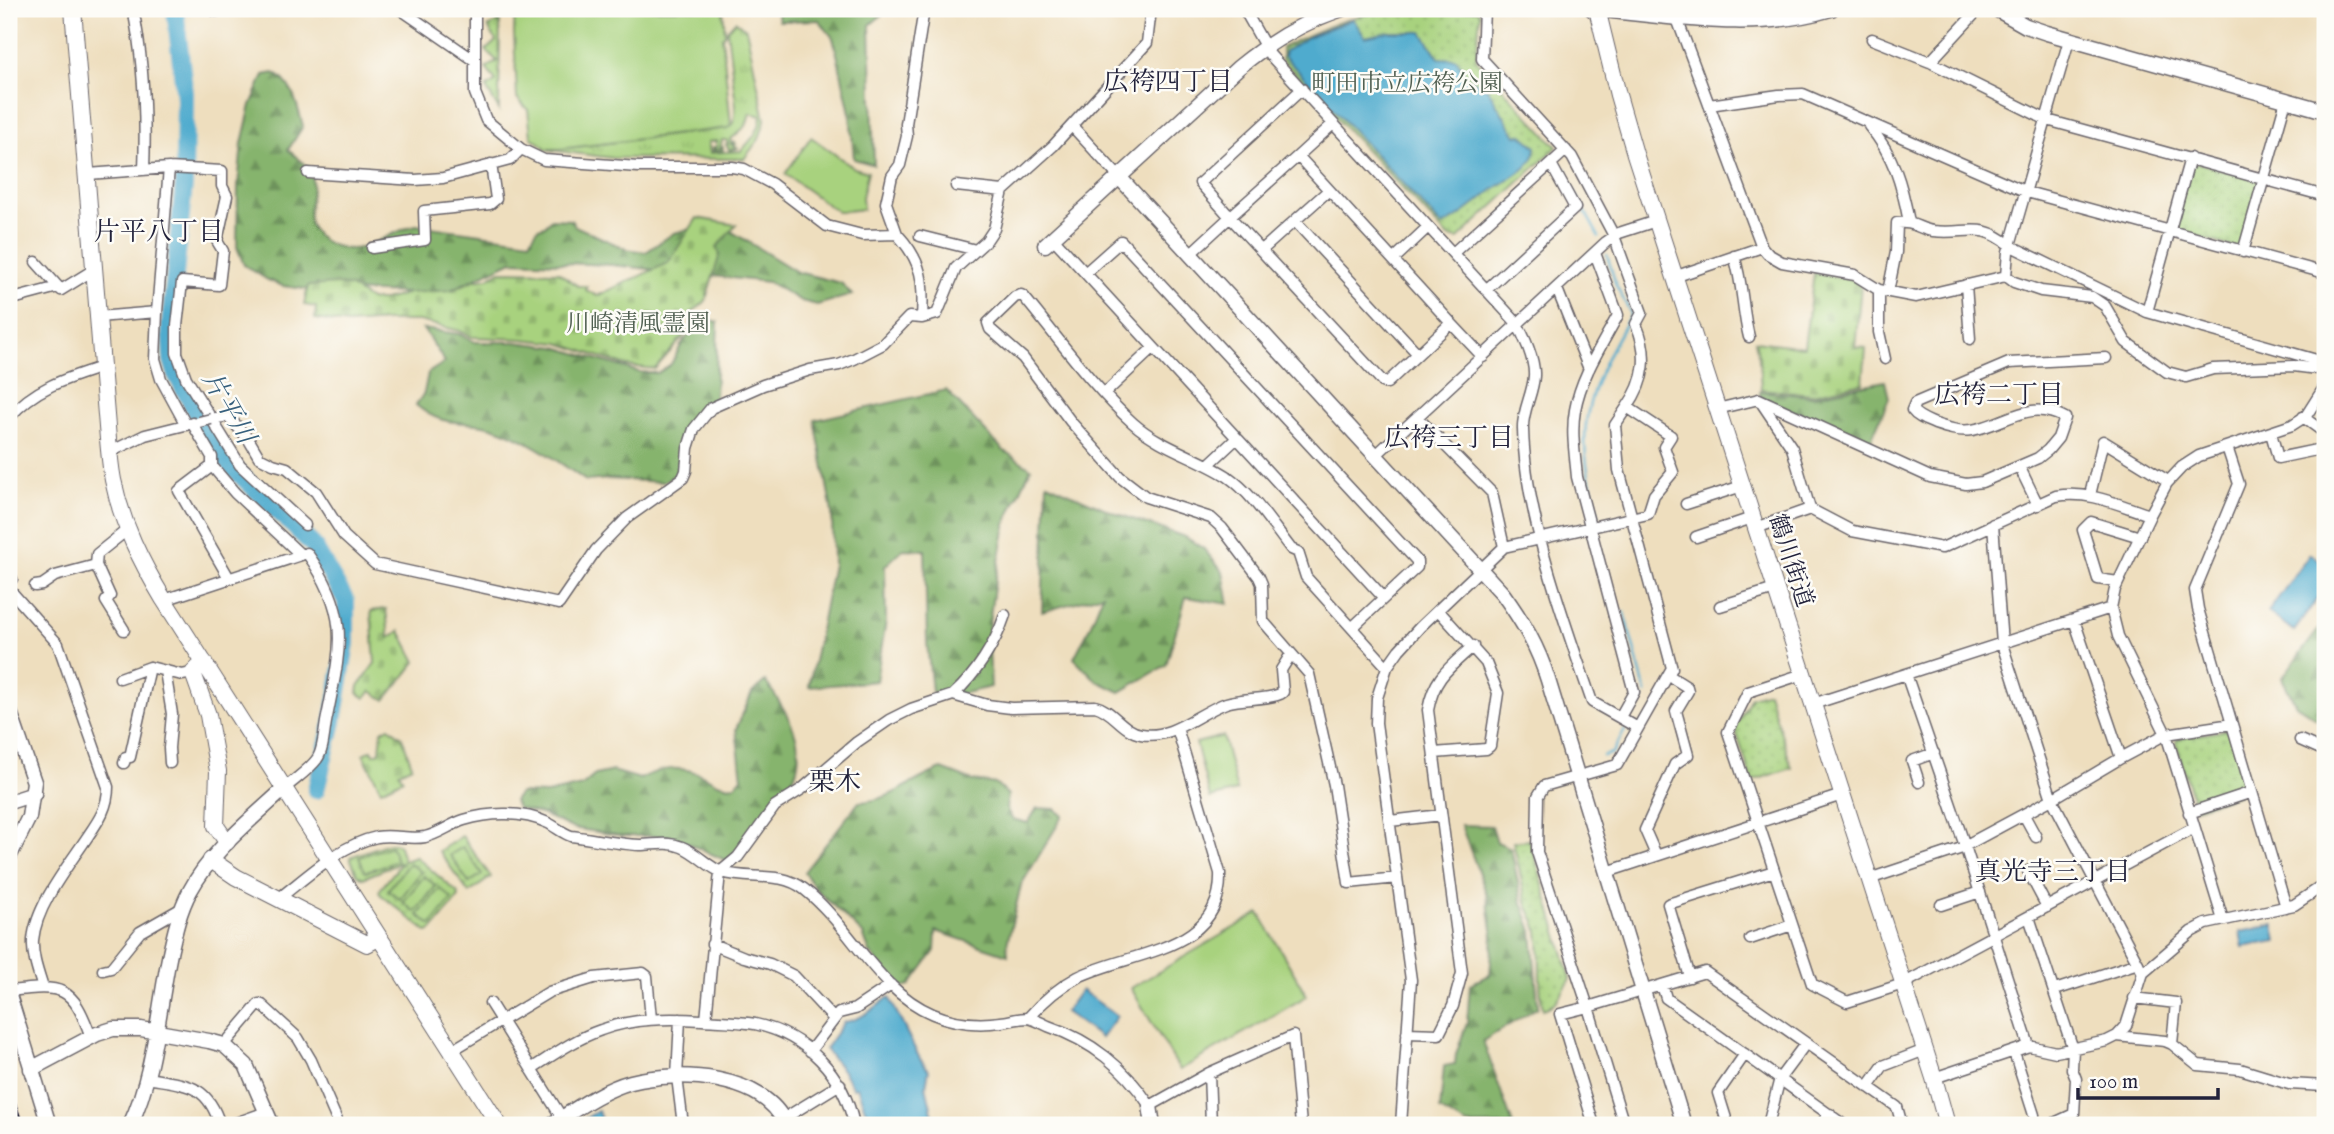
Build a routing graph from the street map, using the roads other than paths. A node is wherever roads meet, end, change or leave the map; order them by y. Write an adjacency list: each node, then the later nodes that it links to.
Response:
1 (73, 9): 39 (main road)
2 (134, 9): 37 (street)
3 (215, 9): 4 (street)
4 (233, 9)
5 (400, 9): 20 (street)
6 (475, 9): 20 (street)
7 (924, 9): 53 (street)
8 (1151, 9): 29 (street)
9 (1244, 9): 19 (street)
10 (1342, 9): 19 (street)
11 (1484, 9): 31 (street)
12 (1595, 9): 16 (street); 48 (main road, 鶴川街道)
13 (1831, 9): 16 (street)
14 (1979, 9): 21 (street)
15 (1996, 9): 18 (street)
16 (1676, 16): 24 (street)
17 (1872, 38): 21 (street)
18 (2069, 40): 23 (street); 26 (street)
19 (1264, 47): 22 (street); 40 (street)
20 (474, 60): 30 (street)
21 (1930, 62): 26 (street)
22 (1301, 89): 28 (street); 47 (street)
23 (2286, 100): 25 (street); 41 (street)
24 (1709, 106): 27 (street); 58 (street)
25 (2325, 111)
26 (2047, 120): 33 (street); 45 (street)
27 (1865, 121): 45 (street); 50 (street)
28 (1334, 124): 32 (street); 51 (street)
29 (1072, 126): 40 (street); 44 (street)
30 (521, 149): 34 (street); 53 (street)
31 (1566, 149): 35 (street); 55 (street)
32 (1298, 156): 43 (street); 47 (street)
33 (2190, 158): 41 (street); 52 (street)
34 (491, 164): 38 (street); 59 (street)
35 (1550, 164): 63 (street); 77 (street)
36 (173, 168): 37 (street); 80 (street); 124 (street)
37 (145, 170): 39 (street)
38 (307, 173)
39 (88, 174): 69 (main road)
40 (1119, 177): 56 (street); 65 (street)
41 (2263, 179): 46 (street); 62 (street)
42 (957, 186): 44 (street)
43 (1329, 190): 49 (street); 67 (street)
44 (1003, 191): 60 (street)
45 (2026, 192): 52 (street); 57 (street)
46 (2325, 196)
47 (1230, 217): 61 (street); 65 (street)
48 (1656, 220): 55 (street); 73 (main road, 鶴川街道)
49 (1295, 221): 61 (street); 89 (street)
50 (1909, 222): 57 (street); 78 (street)
51 (1428, 227): 63 (street); 67 (street)
52 (2169, 232): 62 (street); 81 (street)
53 (897, 234): 83 (street)
54 (920, 236): 60 (street)
55 (1614, 236): 64 (street); 99 (street)
56 (1049, 242): 71 (street)
57 (2011, 246): 72 (street); 81 (street)
58 (1762, 247): 66 (street); 78 (street)
59 (372, 248)
60 (976, 250): 83 (street)
61 (1262, 250): 89 (street)
62 (2243, 252): 70 (street)
63 (1453, 253): 77 (street)
64 (1595, 253): 76 (street); 95 (street)
65 (1190, 254): 110 (street)
66 (1734, 256): 73 (street); 86 (street)
67 (1394, 259): 84 (street)
68 (36, 262): 75 (street)
69 (95, 269): 75 (street); 82 (main road)
70 (2325, 273)
71 (1085, 274): 88 (street); 139 (street)
72 (2006, 276): 74 (street); 94 (street)
73 (1674, 277): 100 (main road, 鶴川街道)
74 (1966, 285): 78 (street); 87 (street)
75 (58, 287): 79 (street)
76 (1557, 289): 85 (street); 95 (street)
77 (1486, 290): 85 (street)
78 (1884, 291): 92 (street)
79 (9, 300)
80 (157, 312): 82 (street); 104 (street)
81 (2147, 312): 94 (street)
82 (98, 317): 93 (main road)
83 (922, 318): 104 (street, bridge)
84 (1451, 323): 89 (street); 90 (street)
85 (1518, 325): 90 (street); 129 (street)
86 (1749, 337)
87 (1970, 340)
88 (1153, 348): 97 (street); 107 (street)
89 (1418, 354)
90 (1483, 357): 103 (street)
91 (2106, 358): 113 (street)
92 (1885, 359)
93 (102, 367): 102 (street); 109 (main road)
94 (2325, 368)
95 (1589, 369): 125 (street)
96 (2325, 386): 101 (street)
97 (1105, 393): 111 (street); 150 (street)
98 (1759, 399): 100 (street); 113 (street); 119 (street)
99 (1627, 407): 121 (street); 121 (street)
100 (1717, 409): 115 (main road, 鶴川街道)
101 (2303, 417): 105 (street); 106 (street)
102 (9, 418)
103 (1418, 418): 110 (street); 130 (street)
104 (192, 423): 109 (street); 112 (street)
105 (2271, 433): 106 (street); 108 (street)
106 (2325, 434)
107 (1237, 438): 111 (street); 139 (street)
108 (2227, 447): 114 (street); 163 (street)
109 (110, 452): 126 (main road)
110 (1376, 455): 133 (street)
111 (1208, 465): 146 (street)
112 (212, 466): 131 (street); 134 (street)
113 (2020, 466): 117 (street)
114 (2168, 481): 116 (street); 120 (street)
115 (1742, 486): 118 (street); 122 (main road, 鶴川街道)
116 (2090, 495): 117 (street); 120 (street)
117 (2038, 505): 123 (street)
118 (1692, 506)
119 (1810, 509): 122 (street); 123 (street)
120 (2150, 515): 128 (street)
121 (1631, 517): 125 (street); 157 (street)
122 (1754, 523): 127 (street); 138 (main road, 鶴川街道)
123 (1993, 524): 148 (street)
124 (305, 525)
125 (1591, 526): 129 (street); 162 (street)
126 (127, 530): 132 (street); 140 (main road)
127 (1696, 537)
128 (2140, 537): 136 (street); 136 (street)
129 (1541, 538): 130 (street); 162 (street)
130 (1504, 547): 133 (street)
131 (301, 555): 134 (street); 177 (street)
132 (96, 565): 137 (street); 147 (street)
133 (1480, 569): 143 (street); 175 (street)
134 (229, 578): 140 (street)
135 (10, 582): 223 (street)
136 (2118, 583): 142 (street)
137 (35, 586)
138 (1775, 589): 141 (street); 155 (main road, 鶴川街道)
139 (1384, 598): 146 (street)
140 (164, 600): 153 (main road)
141 (1720, 606)
142 (2112, 608): 145 (street); 167 (street)
143 (1438, 610): 149 (street); 152 (street)
144 (1005, 615): 159 (street)
145 (2074, 620): 148 (street); 172 (street)
146 (1353, 627): 152 (street)
147 (124, 630)
148 (2002, 644): 156 (street); 181 (street)
149 (1473, 646): 170 (street); 170 (street)
150 (1291, 654): 166 (street); 200 (street)
151 (150, 667): 154 (street); 158 (street); 173 (street)
152 (1387, 667): 186 (street)
153 (199, 668): 154 (street); 177 (main road); 190 (main road)
154 (165, 671): 174 (street)
155 (1803, 674): 160 (main road, 鶴川街道); 187 (street)
156 (1906, 674): 160 (street); 171 (street)
157 (1668, 675): 165 (street); 192 (street)
158 (120, 678)
159 (953, 695): 166 (street); 198 (street)
160 (1813, 704): 180 (main road, 鶴川街道)
161 (9, 709): 164 (street)
162 (1620, 717): 165 (street)
163 (2232, 724): 167 (street); 178 (street)
164 (12, 725): 179 (street)
165 (1638, 727): 175 (street)
166 (1177, 728): 230 (street)
167 (2166, 734): 172 (street); 183 (street)
168 (2300, 740): 169 (street)
169 (2325, 751)
170 (1434, 754): 184 (street)
171 (1934, 754): 176 (street); 191 (street)
172 (2121, 758): 181 (street)
173 (124, 763)
174 (170, 763)
175 (1578, 776): 199 (street); 229 (street)
176 (1919, 782)
177 (285, 788): 190 (street); 194 (main road)
178 (2252, 792): 183 (street); 208 (street)
179 (34, 794): 182 (street); 193 (street)
180 (1842, 795): 187 (street); 201 (main road, 鶴川街道)
181 (2052, 799): 185 (street); 202 (street)
182 (9, 802)
183 (2189, 813): 188 (street)
184 (1441, 815): 186 (street); 237 (street)
185 (2024, 815): 189 (street); 191 (street)
186 (1390, 821): 200 (street)
187 (1759, 823): 192 (street); 196 (street)
188 (2194, 828): 202 (street); 211 (street)
189 (2036, 837)
190 (227, 842): 195 (street)
191 (1965, 845): 201 (street); 204 (street)
192 (1656, 855): 199 (street)
193 (9, 858)
194 (330, 859): 198 (street); 205 (street); 214 (main road)
195 (211, 860): 205 (main road); 209 (street)
196 (1774, 871): 212 (street); 219 (street)
197 (2028, 871): 207 (street)
198 (720, 872): 216 (street); 221 (street)
199 (1607, 872): 224 (street)
200 (1397, 878): 237 (street)
201 (1869, 879): 220 (main road, 鶴川街道)
202 (2095, 881): 207 (street); 217 (street)
203 (2325, 890): 208 (street)
204 (1980, 892): 206 (street); 213 (street)
205 (278, 899): 214 (main road)
206 (1941, 905)
207 (2047, 907): 210 (street)
208 (2286, 907): 211 (street)
209 (182, 908): 218 (street); 236 (street)
210 (2029, 917): 213 (street); 225 (street)
211 (2223, 920): 217 (street)
212 (1792, 925): 215 (street); 220 (street)
213 (1993, 936): 220 (street); 243 (street)
214 (378, 938): 245 (main road)
215 (1751, 939)
216 (712, 944): 233 (street); 234 (street)
217 (2141, 968): 225 (street); 227 (street)
218 (103, 970)
219 (1689, 976): 222 (street); 240 (street)
220 (1903, 984): 247 (main road, 鶴川街道)
221 (891, 985): 230 (street); 233 (street)
222 (1662, 985): 224 (street); 249 (street)
223 (43, 988): 226 (street); 239 (street)
224 (1643, 990): 229 (street); 280 (street)
225 (2055, 990): 244 (street)
226 (9, 993): 250 (street)
227 (2134, 998): 238 (street); 241 (street)
228 (490, 1003): 235 (street)
229 (1588, 1007): 278 (street); 279 (street)
230 (1028, 1018): 260 (street)
231 (651, 1019): 232 (street); 235 (street); 251 (street)
232 (680, 1019): 234 (street); 253 (street)
233 (834, 1019): 246 (street)
234 (706, 1020): 246 (street)
235 (501, 1021): 245 (street); 251 (street)
236 (155, 1031): 239 (street); 242 (street); 254 (street)
237 (1407, 1033): 277 (street)
238 (2117, 1036): 241 (street); 244 (street)
239 (91, 1037): 250 (street)
240 (1806, 1043): 255 (street); 259 (street)
241 (2172, 1044): 258 (street)
242 (224, 1045): 263 (street); 270 (street)
243 (2029, 1046): 244 (street); 248 (street)
244 (2073, 1049): 287 (street)
245 (451, 1051): 271 (main road)
246 (810, 1051): 257 (street)
247 (1925, 1051): 256 (main road, 鶴川街道); 259 (street)
248 (2014, 1052): 256 (street); 262 (street)
249 (1745, 1054): 255 (street); 281 (street)
250 (30, 1069): 266 (street)
251 (531, 1069): 264 (street)
252 (1209, 1073): 260 (street); 275 (street); 276 (street)
253 (677, 1077): 264 (street); 265 (street); 272 (street)
254 (147, 1078): 267 (street); 268 (street)
255 (1780, 1078): 261 (street); 282 (street)
256 (1934, 1078): 286 (main road, 鶴川街道)
257 (840, 1084): 265 (street); 273 (street)
258 (2325, 1086)
259 (1868, 1087): 285 (street)
260 (1150, 1106): 274 (street)
261 (1830, 1114): 283 (street); 284 (street)
262 (2034, 1115)
263 (269, 1119): 269 (street)
264 (556, 1122)
265 (784, 1122)
266 (49, 1125)
267 (130, 1125)
268 (220, 1125)
269 (230, 1125)
270 (339, 1125)
271 (499, 1125)
272 (683, 1125)
273 (854, 1125)
274 (1153, 1125)
275 (1211, 1125)
276 (1301, 1125)
277 (1401, 1125)
278 (1594, 1125)
279 (1624, 1125)
280 (1684, 1125)
281 (1728, 1125)
282 (1768, 1125)
283 (1820, 1125)
284 (1844, 1125)
285 (1902, 1125)
286 (1947, 1125)
287 (2050, 1125)

